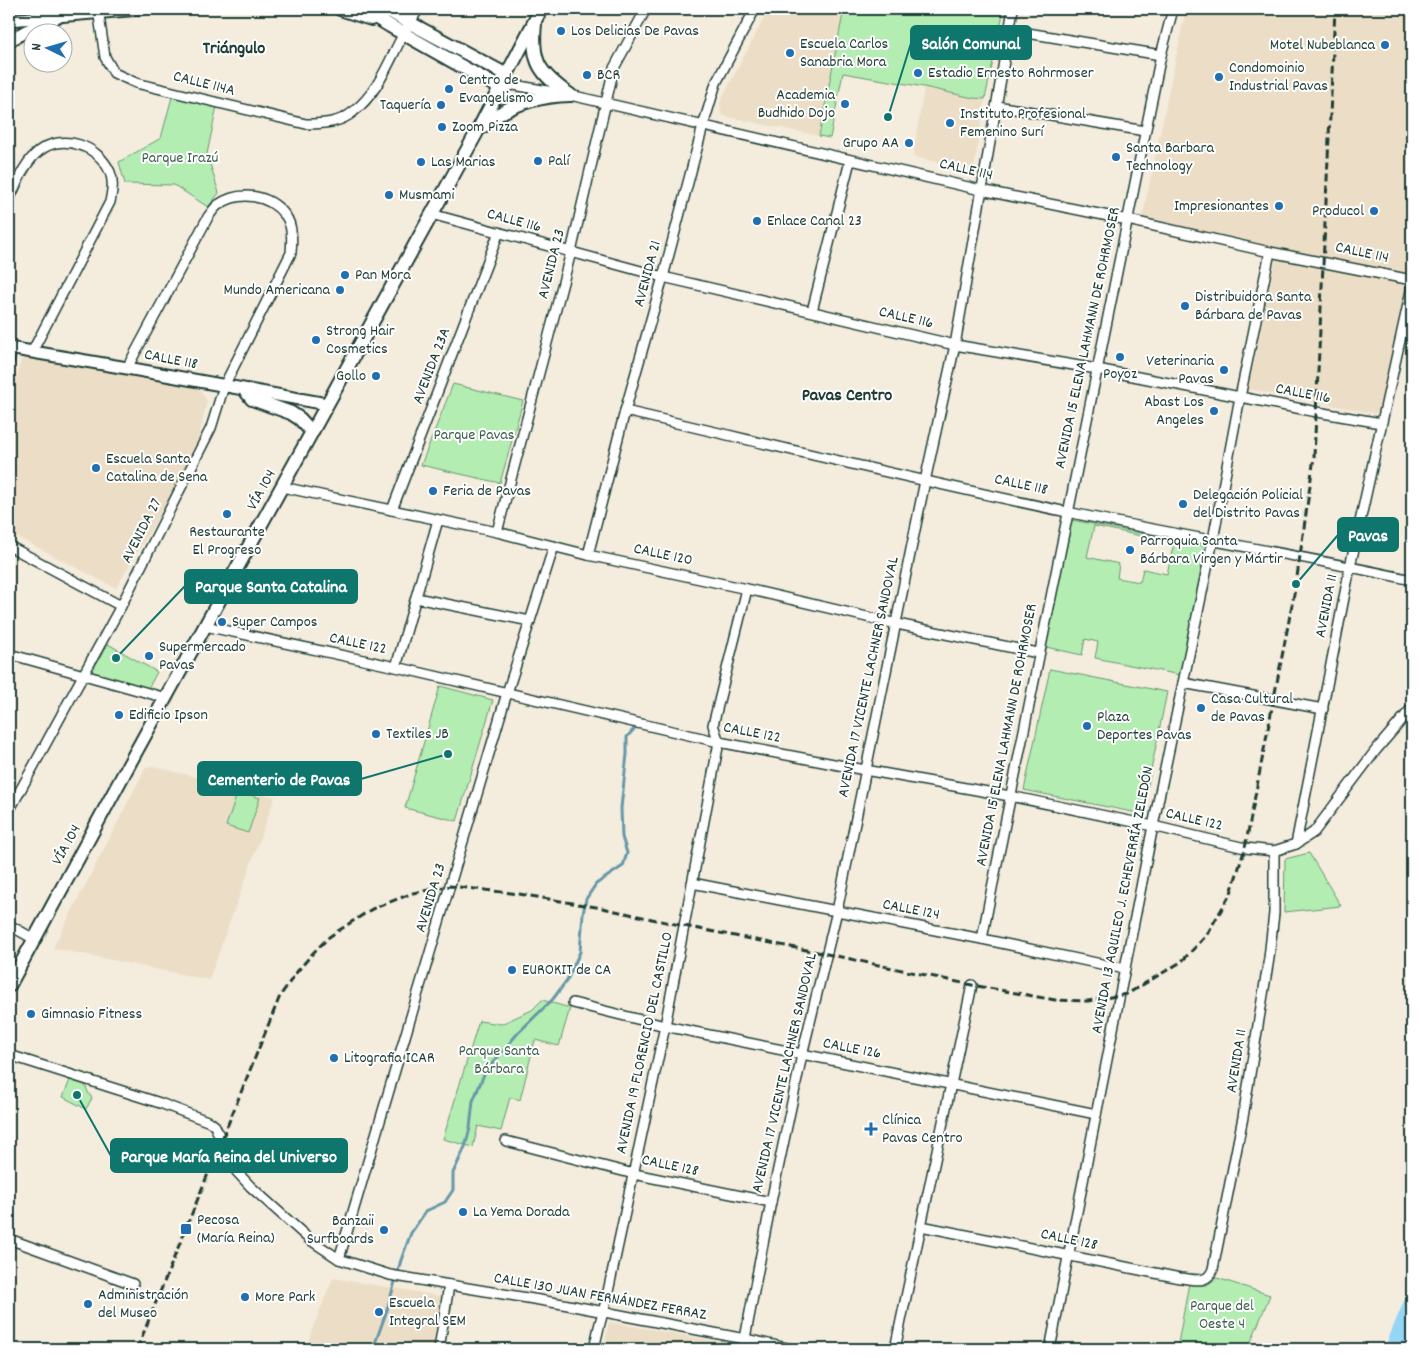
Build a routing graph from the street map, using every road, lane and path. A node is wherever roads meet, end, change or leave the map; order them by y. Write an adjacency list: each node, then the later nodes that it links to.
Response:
1 (140, 9): 10 (street)
2 (340, 9): 14 (main road)
3 (362, 9): 14 (main road, CALLE 114)
4 (386, 9): 15 (main road, CALLE 114)
5 (418, 9): 15 (street)
6 (646, 9): 22 (street, AVENIDA 23)
7 (756, 9): 24 (street, AVENIDA 21)
8 (1013, 9): 16 (street, AVENIDA 17 VICENTE LACHNER SANDOVAL)
9 (1173, 9): 18 (street, AVENIDA 15 ELENA LAHMANN DE ROHRMOSER)
10 (99, 10): 11 (street); 15 (street, CALLE 114A)
11 (74, 14): 13 (street); 17 (street)
12 (539, 14): 19 (main road, VÍA 104); 21 (main road)
13 (9, 20)
14 (390, 26): 15 (main road, CALLE 114)
15 (407, 29): 19 (main road, CALLE 114); 20 (main road, CALLE 114)
16 (1009, 30): 18 (street); 23 (street, AVENIDA 17 VICENTE LACHNER SANDOVAL)
17 (9, 41)
18 (1161, 55): 25 (street, AVENIDA 15 ELENA LAHMANN DE ROHRMOSER)
19 (511, 80): 20 (main road, VÍA 104); 21 (street, CALLE 114)
20 (500, 88): 26 (main road, VÍA 104)
21 (570, 94): 22 (street, CALLE 114); 26 (main road)
22 (606, 103): 24 (street, CALLE 114); 33 (street, AVENIDA 23)
23 (997, 106): 25 (street); 28 (street, AVENIDA 17 VICENTE LACHNER SANDOVAL)
24 (703, 126): 27 (street, CALLE 114); 35 (street, AVENIDA 21)
25 (1145, 131): 31 (street, AVENIDA 15 ELENA LAHMANN DE ROHRMOSER)
26 (476, 132): 30 (main road, VÍA 104)
27 (850, 161): 28 (street, CALLE 114); 38 (street)
28 (981, 190): 31 (street, CALLE 114); 39 (street, AVENIDA 17 VICENTE LACHNER SANDOVAL)
29 (9, 200): 41 (street)
30 (431, 214): 32 (street, CALLE 116); 48 (main road, VÍA 104)
31 (1128, 220): 34 (street, CALLE 114); 44 (street, AVENIDA 15 ELENA LAHMANN DE ROHRMOSER)
32 (499, 232): 33 (street, CALLE 116); 54 (street, AVENIDA 23A)
33 (571, 252): 35 (street, CALLE 116); 57 (street, AVENIDA 23)
34 (1270, 252): 36 (street, CALLE 114); 47 (street, AVENIDA 13 AQUILEO J. ECHEVERRÍA ZELEDÓN)
35 (664, 277): 38 (street, CALLE 116); 49 (street, AVENIDA 21)
36 (1412, 280)
37 (1412, 286): 50 (street, AVENIDA 11)
38 (812, 312): 39 (street, CALLE 116)
39 (955, 345): 44 (street, CALLE 116); 52 (street, AVENIDA 17 VICENTE LACHNER SANDOVAL)
40 (10, 348): 41 (street, CALLE 118); 42 (street)
41 (32, 352): 43 (street, CALLE 118)
42 (9, 361)
43 (126, 368): 45 (street, CALLE 118); 45 (street, AVENIDA 27)
44 (1097, 369): 47 (street, CALLE 116); 55 (street, AVENIDA 15 ELENA LAHMANN DE ROHRMOSER)
45 (224, 386): 46 (street, CALLE 118); 66 (street, AVENIDA 27)
46 (245, 390): 48 (street, CALLE 118); 51 (main road)
47 (1240, 397): 50 (street, CALLE 116); 58 (street, AVENIDA 13 AQUILEO J. ECHEVERRÍA ZELEDÓN)
48 (327, 404): 51 (main road, VÍA 104)
49 (625, 410): 52 (street, CALLE 118); 61 (street, AVENIDA 21)
50 (1381, 423): 62 (street, AVENIDA 11)
51 (312, 432): 53 (main road, VÍA 104)
52 (925, 481): 55 (street, CALLE 118); 68 (street, AVENIDA 17 VICENTE LACHNER SANDOVAL)
53 (282, 487): 54 (street, CALLE 120); 69 (main road, VÍA 104)
54 (392, 510): 56 (street, CALLE 120)
55 (1068, 512): 58 (street, CALLE 118); 70 (street, AVENIDA 15 ELENA LAHMANN DE ROHRMOSER)
56 (438, 520): 57 (street, CALLE 120); 65 (street)
57 (497, 532): 60 (street, CALLE 120)
58 (1213, 540): 62 (street, CALLE 118); 74 (street, AVENIDA 13 AQUILEO J. ECHEVERRÍA ZELEDÓN)
59 (9, 546): 66 (street)
60 (554, 546): 61 (street, CALLE 120); 67 (street, AVENIDA 23)
61 (588, 554): 64 (street, CALLE 120)
62 (1350, 566): 63 (street, CALLE 118); 78 (street, AVENIDA 11)
63 (1412, 580)
64 (747, 589): 68 (street, CALLE 120); 79 (street)
65 (416, 598): 67 (street); 72 (street)
66 (121, 606): 73 (street, AVENIDA 27)
67 (530, 622): 75 (street, AVENIDA 23)
68 (897, 624): 70 (street, CALLE 120); 80 (street, AVENIDA 17 VICENTE LACHNER SANDOVAL)
69 (205, 626): 72 (street, CALLE 122); 76 (main road, VÍA 104)
70 (1038, 653): 81 (street, AVENIDA 15 ELENA LAHMANN DE ROHRMOSER)
71 (10, 656): 73 (street)
72 (396, 667): 75 (street, CALLE 122)
73 (83, 675): 76 (street); 82 (street, AVENIDA 27)
74 (1183, 683): 78 (street); 83 (street, AVENIDA 13 AQUILEO J. ECHEVERRÍA ZELEDÓN)
75 (507, 693): 79 (street, CALLE 122); 106 (street, AVENIDA 23)
76 (166, 698): 89 (main road, VÍA 104)
77 (1412, 708): 84 (street, CALLE 122)
78 (1323, 709): 84 (street, AVENIDA 11)
79 (719, 742): 80 (street, CALLE 122); 86 (street, AVENIDA 19 FLORENCIO DEL CASTILLO)
80 (865, 770): 81 (street, CALLE 122); 87 (street, AVENIDA 17 VICENTE LACHNER SANDOVAL)
81 (1010, 796): 83 (street, CALLE 122); 90 (street, AVENIDA 15 ELENA LAHMANN DE ROHRMOSER)
82 (9, 812)
83 (1153, 826): 85 (street, CALLE 122); 91 (street, AVENIDA 13 AQUILEO J. ECHEVERRÍA ZELEDÓN)
84 (1296, 844): 85 (street, CALLE 122)
85 (1274, 851): 107 (street, AVENIDA 11)
86 (692, 883): 87 (street, CALLE 124); 95 (street, AVENIDA 19 FLORENCIO DEL CASTILLO)
87 (837, 912): 90 (street, CALLE 124); 97 (street, AVENIDA 17 VICENTE LACHNER SANDOVAL)
88 (9, 926): 89 (street)
89 (34, 939): 93 (main road, VÍA 104)
90 (982, 939): 91 (street, CALLE 124)
91 (1125, 969): 99 (street, AVENIDA 13 AQUILEO J. ECHEVERRÍA ZELEDÓN)
92 (972, 985): 98 (street)
93 (9, 986)
94 (573, 1003): 95 (street, CALLE 126)
95 (665, 1026): 97 (street, CALLE 126); 101 (street, AVENIDA 19 FLORENCIO DEL CASTILLO)
96 (9, 1055): 106 (street, CALLE 130 JUAN FERNÁNDEZ FERRAZ)
97 (802, 1055): 98 (street, CALLE 126); 102 (street, AVENIDA 17 VICENTE LACHNER SANDOVAL)
98 (950, 1084): 99 (street, CALLE 126); 103 (street)
99 (1096, 1114): 105 (street, AVENIDA 13 AQUILEO J. ECHEVERRÍA ZELEDÓN)
100 (506, 1141): 101 (street, CALLE 128)
101 (634, 1174): 102 (street, CALLE 128); 110 (street, AVENIDA 19 FLORENCIO DEL CASTILLO)
102 (771, 1202): 111 (street, AVENIDA 17 VICENTE LACHNER SANDOVAL)
103 (920, 1226): 105 (street, CALLE 128); 116 (street)
104 (9, 1239): 108 (street)
105 (1068, 1255): 107 (street, CALLE 128); 117 (street, AVENIDA 13 AQUILEO J. ECHEVERRÍA ZELEDÓN)
106 (339, 1259): 109 (street, CALLE 130 JUAN FERNÁNDEZ FERRAZ)
107 (1211, 1274)
108 (133, 1284)
109 (449, 1285): 110 (street, CALLE 130 JUAN FERNÁNDEZ FERRAZ); 112 (street)
110 (603, 1313): 111 (street, CALLE 130 JUAN FERNÁNDEZ FERRAZ); 113 (street, AVENIDA 19 FLORENCIO DEL CASTILLO)
111 (745, 1339): 114 (street, AVENIDA 17 VICENTE LACHNER SANDOVAL); 115 (street, CALLE 130 JUAN FERNÁNDEZ FERRAZ)
112 (439, 1349)
113 (594, 1349)
114 (743, 1349)
115 (792, 1349)
116 (895, 1349)
117 (1050, 1349)

